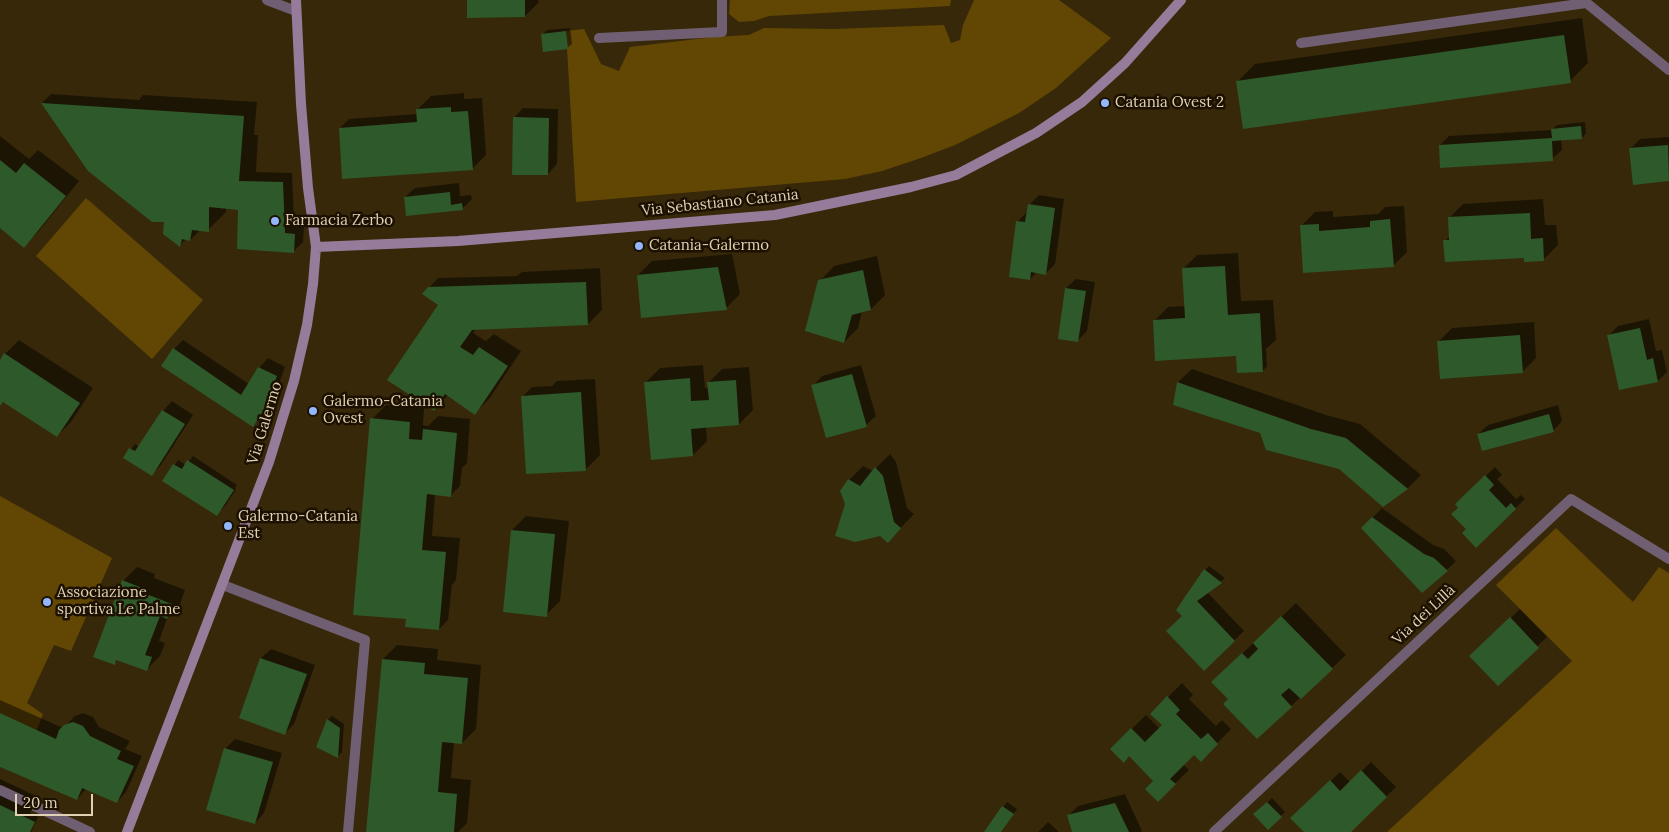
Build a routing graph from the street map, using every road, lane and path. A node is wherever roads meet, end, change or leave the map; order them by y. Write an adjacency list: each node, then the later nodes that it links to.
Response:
1 (267, 0): 6 (street)
2 (296, 0): 6 (main road, Via Galermo)
3 (722, 0): 7 (street)
4 (1181, 0): 10 (main road, Via Sebastiano Catania)
5 (1585, 1): 8 (street); 9 (street)
6 (296, 11): 10 (main road, Via Galermo)
7 (599, 38)
8 (1301, 42)
9 (1669, 70)
10 (316, 247): 12 (main road, Via Galermo)
11 (1669, 559): 17 (street, Via dei Lillà)
12 (223, 585): 15 (main road, Via Galermo); 16 (street)
13 (0, 790): 14 (street)
14 (90, 832)
15 (127, 832)
16 (348, 832)
17 (1214, 832)

